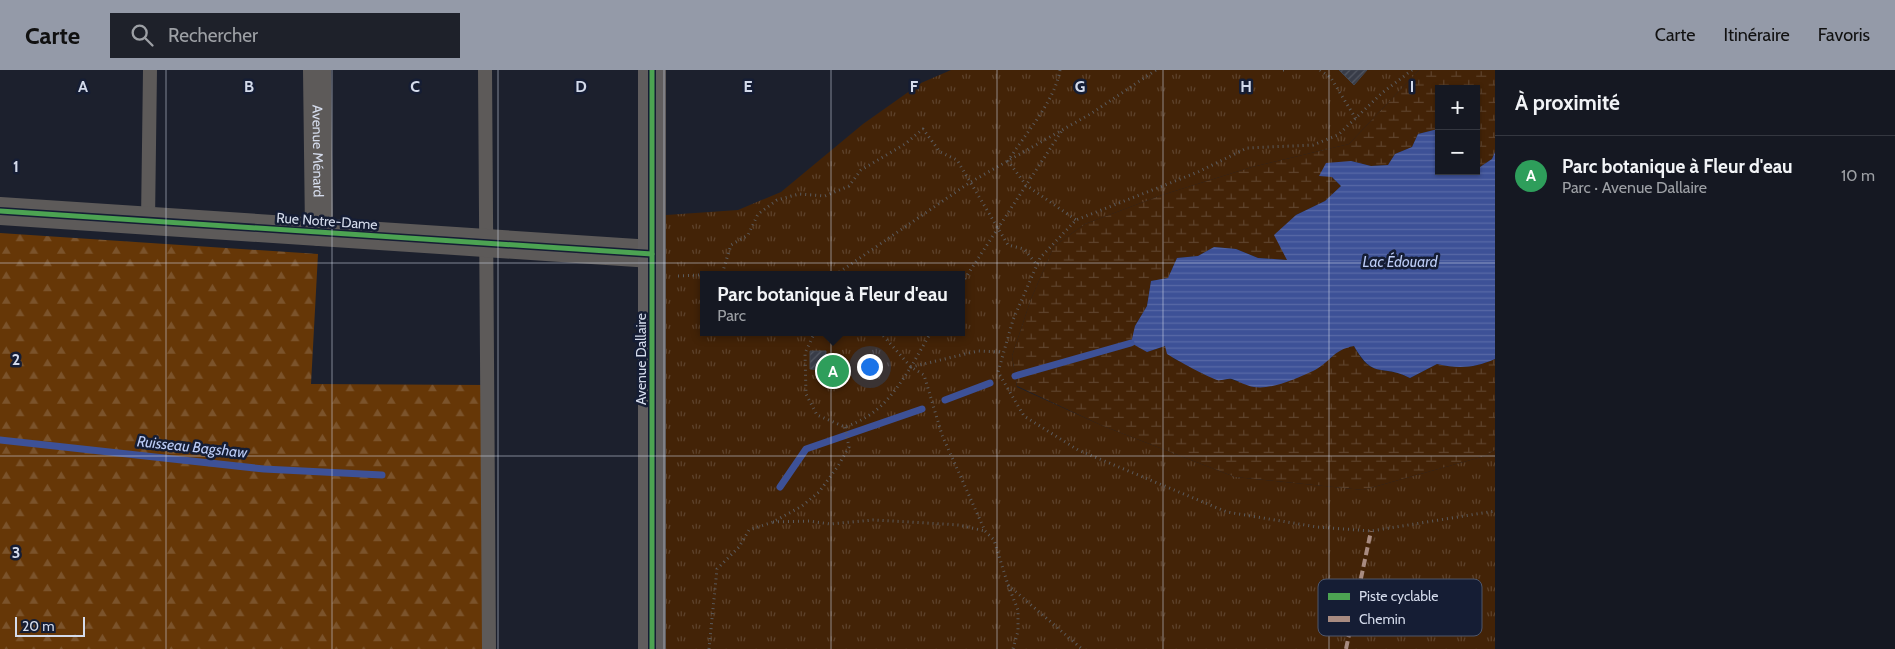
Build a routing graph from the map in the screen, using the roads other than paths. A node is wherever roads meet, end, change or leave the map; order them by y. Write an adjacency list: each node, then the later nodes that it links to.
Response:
1 (150, 70): 6 (lane)
2 (317, 70): 7 (street, Avenue Ménard)
3 (485, 70): 8 (lane)
4 (652, 70): 9 (street, Avenue Dallaire)
5 (0, 212): 6 (street, Rue Notre-Dame)
6 (148, 221): 7 (street, Rue Notre-Dame)
7 (319, 232): 8 (street, Rue Notre-Dame)
8 (487, 243): 9 (street, Rue Notre-Dame); 10 (lane)
9 (652, 265): 11 (street, Avenue Dallaire)
10 (489, 649)
11 (652, 649)

